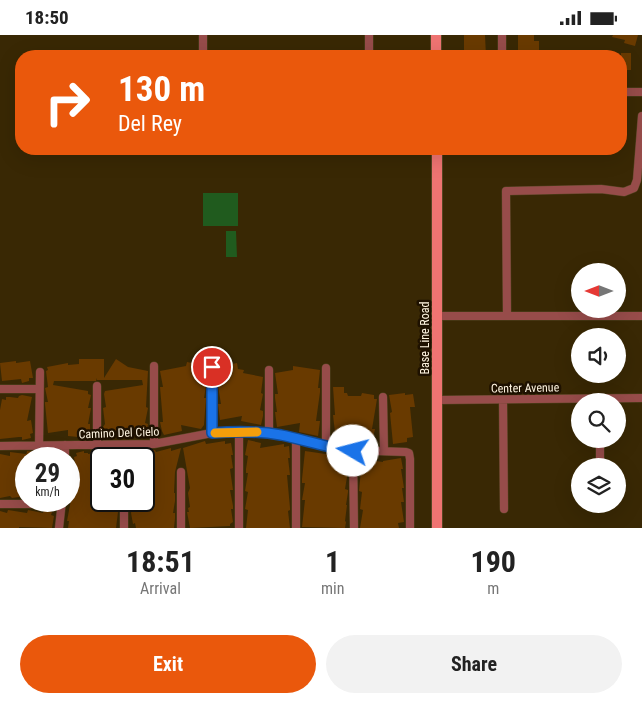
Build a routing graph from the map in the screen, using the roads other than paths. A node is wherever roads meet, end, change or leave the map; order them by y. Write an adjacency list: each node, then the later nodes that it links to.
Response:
1 (203, 35): 5 (street)
2 (369, 35): 6 (street)
3 (436, 35): 7 (main road)
4 (502, 35): 8 (street)
5 (203, 50)
6 (369, 50)
7 (436, 50)
8 (502, 50)
9 (627, 92): 10 (street)
10 (642, 92)
11 (642, 116): 14 (street)
12 (437, 155): 16 (main road, Base Line Road)
13 (571, 313): 14 (street)
14 (507, 315): 16 (street)
15 (626, 315): 17 (street)
16 (438, 316): 29 (main road, Base Line Road)
17 (642, 316)
18 (154, 366): 36 (street)
19 (212, 367): 33 (street)
20 (326, 368): 41 (street)
21 (269, 369): 34 (street)
22 (40, 372): 25 (street)
23 (97, 386): 38 (street)
24 (0, 389): 25 (street)
25 (39, 389): 40 (street)
26 (384, 397): 43 (street)
27 (642, 398): 28 (street, Center Avenue)
28 (626, 399)
29 (438, 400): 30 (street, Center Avenue); 57 (main road, Base Line Road)
30 (504, 400): 31 (street, Center Avenue); 47 (street)
31 (571, 400)
32 (239, 431): 33 (street, Camino Del Cielo); 34 (street, Camino Del Cielo); 53 (street)
33 (212, 433): 36 (street, Camino Del Cielo)
34 (269, 434): 35 (street, Camino Del Cielo)
35 (296, 439): 41 (street, Camino Del Cielo); 54 (street)
36 (154, 444): 38 (street, Camino Del Cielo)
37 (65, 445): 38 (street, Camino Del Cielo); 40 (street, Camino Del Cielo)
38 (97, 445)
39 (0, 446): 40 (street, Camino Del Cielo)
40 (39, 446)
41 (326, 447): 42 (street, Camino Del Cielo)
42 (353, 451): 43 (street, Camino Del Cielo); 55 (street)
43 (384, 451): 56 (street, Camino Del Cielo)
44 (181, 472): 52 (street)
45 (0, 504): 46 (street)
46 (15, 504)
47 (504, 509)
48 (61, 512): 50 (street)
49 (124, 512): 51 (street)
50 (59, 528)
51 (124, 528)
52 (181, 528)
53 (239, 528)
54 (296, 528)
55 (354, 528)
56 (410, 528)
57 (437, 528)

